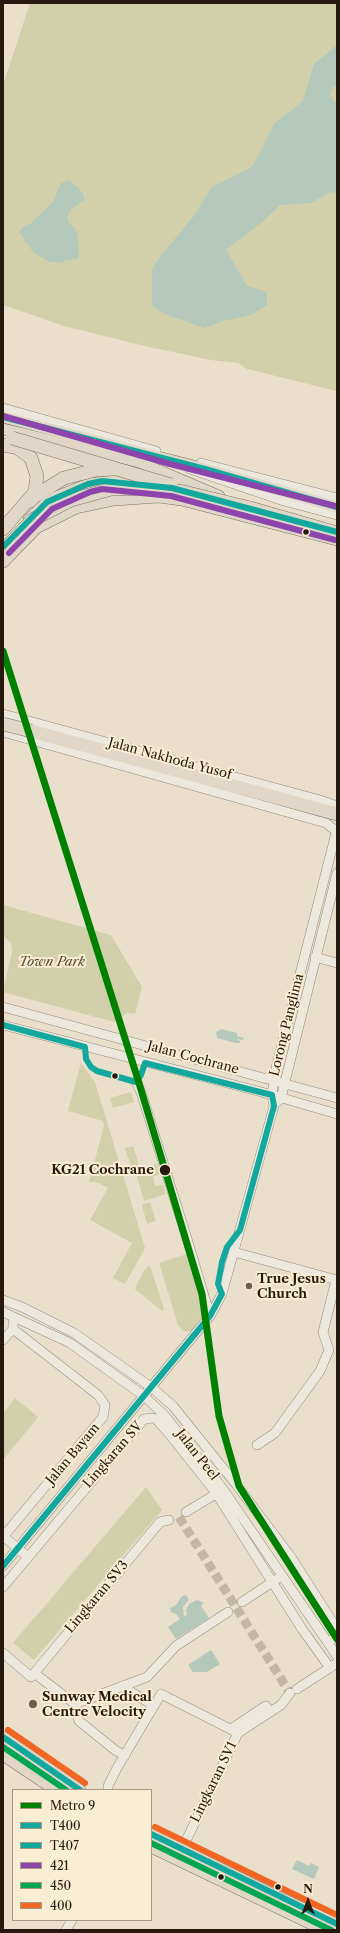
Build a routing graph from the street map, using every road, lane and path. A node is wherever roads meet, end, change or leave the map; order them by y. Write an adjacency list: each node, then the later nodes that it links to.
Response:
1 (3, 408): 6 (street)
2 (3, 417): 6 (main road)
3 (3, 429): 9 (main road)
4 (3, 436): 13 (highway, bridge)
5 (3, 444): 11 (highway)
6 (171, 459): 7 (street); 8 (main road); 10 (street)
7 (337, 498)
8 (337, 507)
9 (243, 508): 12 (main road); 14 (main road)
10 (337, 515)
11 (3, 530): 12 (highway, bridge)
12 (337, 532): 15 (highway, bridge)
13 (337, 538): 16 (highway)
14 (3, 547)
15 (3, 551)
16 (3, 561)
17 (3, 714): 18 (street, Jalan Nakhoda Yusof)
18 (15, 716): 19 (street); 20 (street, Jalan Nakhoda Yusof)
19 (5, 730): 21 (highway, bridge); 22 (street, Jalan Nakhoda Yusof)
20 (337, 806)
21 (337, 814)
22 (335, 829): 28 (street, Lorong Panglima)
23 (337, 873): 24 (street, Lorong Panglima)
24 (315, 957): 25 (street); 30 (street, Lorong Panglima)
25 (337, 963)
26 (3, 1007): 28 (street, Jalan Cochrane)
27 (3, 1025): 31 (street, Jalan Cochrane)
28 (273, 1081): 30 (street, Jalan Cochrane); 31 (street, Lorong Panglima)
29 (136, 1082): 39 (street)
30 (284, 1083): 31 (street, Lorong Panglima); 32 (street, Jalan Cochrane)
31 (276, 1097): 33 (street, Jalan Cochrane); 34 (street, Lorong Panglima)
32 (337, 1098)
33 (337, 1114)
34 (234, 1252): 35 (street); 39 (street)
35 (336, 1280): 46 (street)
36 (3, 1300): 42 (street, Jalan Peel)
37 (3, 1312): 38 (street, Jalan Peel)
38 (14, 1315): 40 (street); 43 (street, Jalan Peel)
39 (210, 1316): 42 (street)
40 (13, 1329): 41 (street); 52 (street, Jalan Bayam)
41 (3, 1340)
42 (151, 1387): 43 (street); 47 (street, Jalan Peel)
43 (144, 1396): 44 (street); 45 (street, Jalan Peel)
44 (133, 1409): 45 (street); 53 (street)
45 (158, 1410): 48 (street, Jalan Peel)
46 (257, 1445)
47 (206, 1446): 48 (street); 61 (street, Jalan Peel)
48 (196, 1453): 49 (street, Jalan Peel)
49 (220, 1491): 50 (street); 54 (street, Lingkaran SV); 56 (street, Jalan Peel); 57 (street, Lingkaran SV)
50 (186, 1512)
51 (169, 1520): 67 (street, Lingkaran SV3)
52 (3, 1537): 53 (street, Jalan Bayam)
53 (18, 1548): 54 (street, Jalan Bayam); 55 (street)
54 (28, 1557): 58 (street, Lingkaran SV)
55 (3, 1566)
56 (283, 1575): 57 (street); 63 (street, Jalan Peel)
57 (272, 1582): 59 (street); 66 (street, Lingkaran SV)
58 (3, 1587)
59 (242, 1602)
60 (228, 1612): 68 (street)
61 (335, 1624)
62 (337, 1636): 63 (street)
63 (328, 1642): 65 (street, Jalan Peel)
64 (3, 1653): 67 (street)
65 (337, 1656)
66 (333, 1665): 71 (street, Lingkaran SV1)
67 (31, 1674): 69 (street)
68 (122, 1686): 69 (street); 70 (street)
69 (75, 1704): 74 (street)
70 (154, 1706): 71 (street); 74 (street)
71 (235, 1732): 80 (street, Lingkaran SV1)
72 (3, 1737): 76 (main road)
73 (3, 1755): 75 (main road)
74 (125, 1756): 77 (street)
75 (54, 1789)
76 (79, 1789)
77 (106, 1789)
78 (152, 1834): 80 (main road)
79 (152, 1847): 84 (main road)
80 (182, 1849): 82 (main road)
81 (71, 1921): 83 (street)
82 (337, 1924)
83 (66, 1930)
84 (324, 1930)

